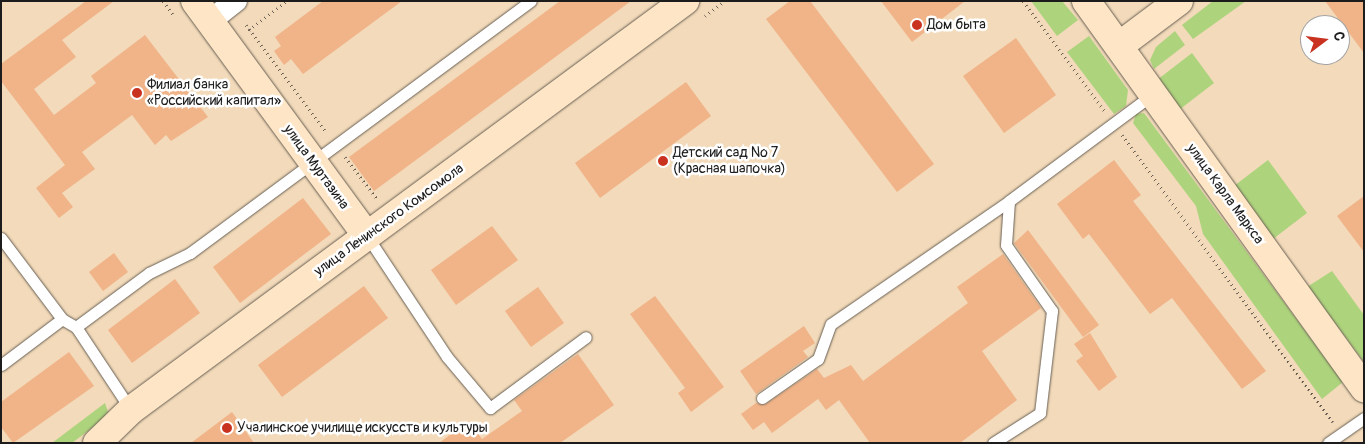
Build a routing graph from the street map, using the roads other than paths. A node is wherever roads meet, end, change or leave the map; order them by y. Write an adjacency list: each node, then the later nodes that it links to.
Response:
1 (531, 1): 8 (lane)
2 (685, 1): 10 (street, улица Ленинского Комсомола)
3 (1086, 1): 6 (street, улица Карла Маркса)
4 (1179, 1): 6 (street)
5 (217, 7): 8 (street, улица Муртазина)
6 (1119, 46): 7 (street, улица Карла Маркса)
7 (1153, 94): 9 (lane); 16 (street, улица Карла Маркса)
8 (311, 161): 10 (street, улица Муртазина); 13 (lane)
9 (1010, 201): 17 (lane); 21 (lane)
10 (367, 236): 14 (lane); 18 (street, улица Ленинского Комсомола)
11 (1, 238): 12 (lane)
12 (62, 319): 13 (lane); 15 (lane)
13 (76, 327): 18 (lane)
14 (586, 337)
15 (1, 364)
16 (1364, 388)
17 (762, 398)
18 (131, 410): 20 (street, улица Ленинского Комсомола)
19 (1364, 418): 22 (lane)
20 (97, 443)
21 (993, 443)
22 (1328, 443)

